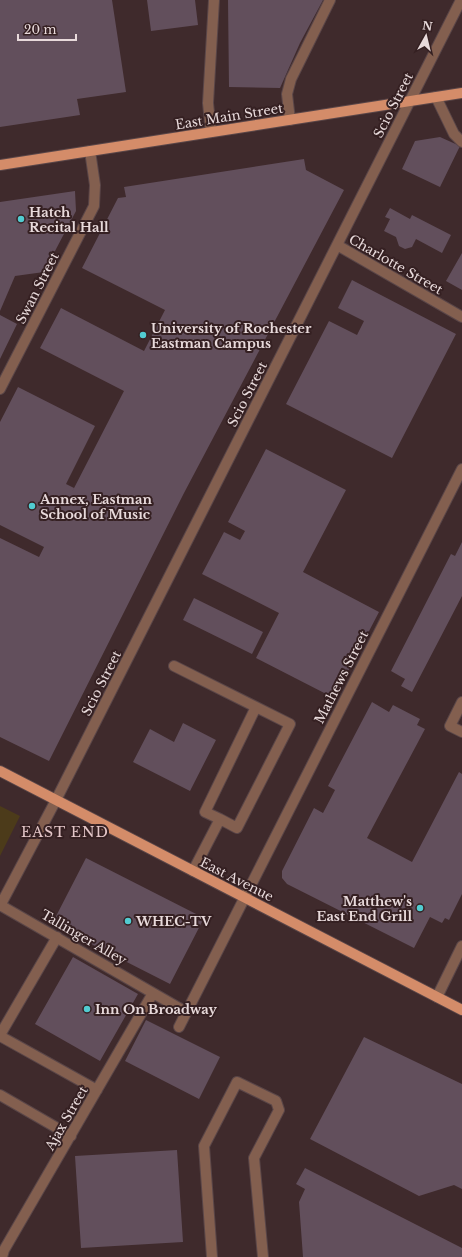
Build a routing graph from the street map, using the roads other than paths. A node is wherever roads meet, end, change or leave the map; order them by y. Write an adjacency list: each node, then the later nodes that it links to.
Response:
1 (214, 0): 8 (street)
2 (330, 0): 7 (street)
3 (461, 0): 6 (street, Scio Street)
4 (462, 93): 5 (main road, East Main Street)
5 (436, 97): 6 (main road, East Main Street); 9 (street)
6 (410, 101): 7 (main road, East Main Street); 12 (street, Scio Street)
7 (290, 120): 8 (main road, East Main Street)
8 (211, 132): 10 (main road, East Main Street)
9 (462, 142)
10 (90, 151): 11 (main road, East Main Street); 14 (street, Swan Street)
11 (0, 165)
12 (337, 245): 13 (street, Charlotte Street); 21 (street, Scio Street)
13 (462, 318)
14 (0, 389)
15 (462, 469): 24 (street, Mathews Street)
16 (174, 666): 18 (street)
17 (462, 702): 19 (street)
18 (256, 707): 22 (street); 22 (street)
19 (462, 732)
20 (0, 771): 21 (main road, East Avenue)
21 (56, 800): 23 (main road, East Avenue); 25 (street, Scio Street)
22 (220, 819): 23 (street)
23 (193, 871): 24 (main road, East Avenue)
24 (243, 897): 29 (main road, East Avenue); 31 (street, Mathews Street)
25 (0, 905): 26 (street, Tallinger Alley)
26 (57, 937): 28 (street, Tallinger Alley); 33 (street)
27 (462, 946): 29 (street)
28 (153, 993): 31 (street, Tallinger Alley); 34 (street, Ajax Street)
29 (437, 997): 30 (main road, East Avenue)
30 (462, 1010)
31 (186, 1012): 32 (street, Mathews Street)
32 (179, 1026)
33 (0, 1035): 34 (street)
34 (97, 1090): 36 (street, Ajax Street)
35 (0, 1095): 36 (street)
36 (70, 1136): 37 (street, Ajax Street)
37 (2, 1257)
38 (212, 1257): 39 (street)
39 (263, 1257)

